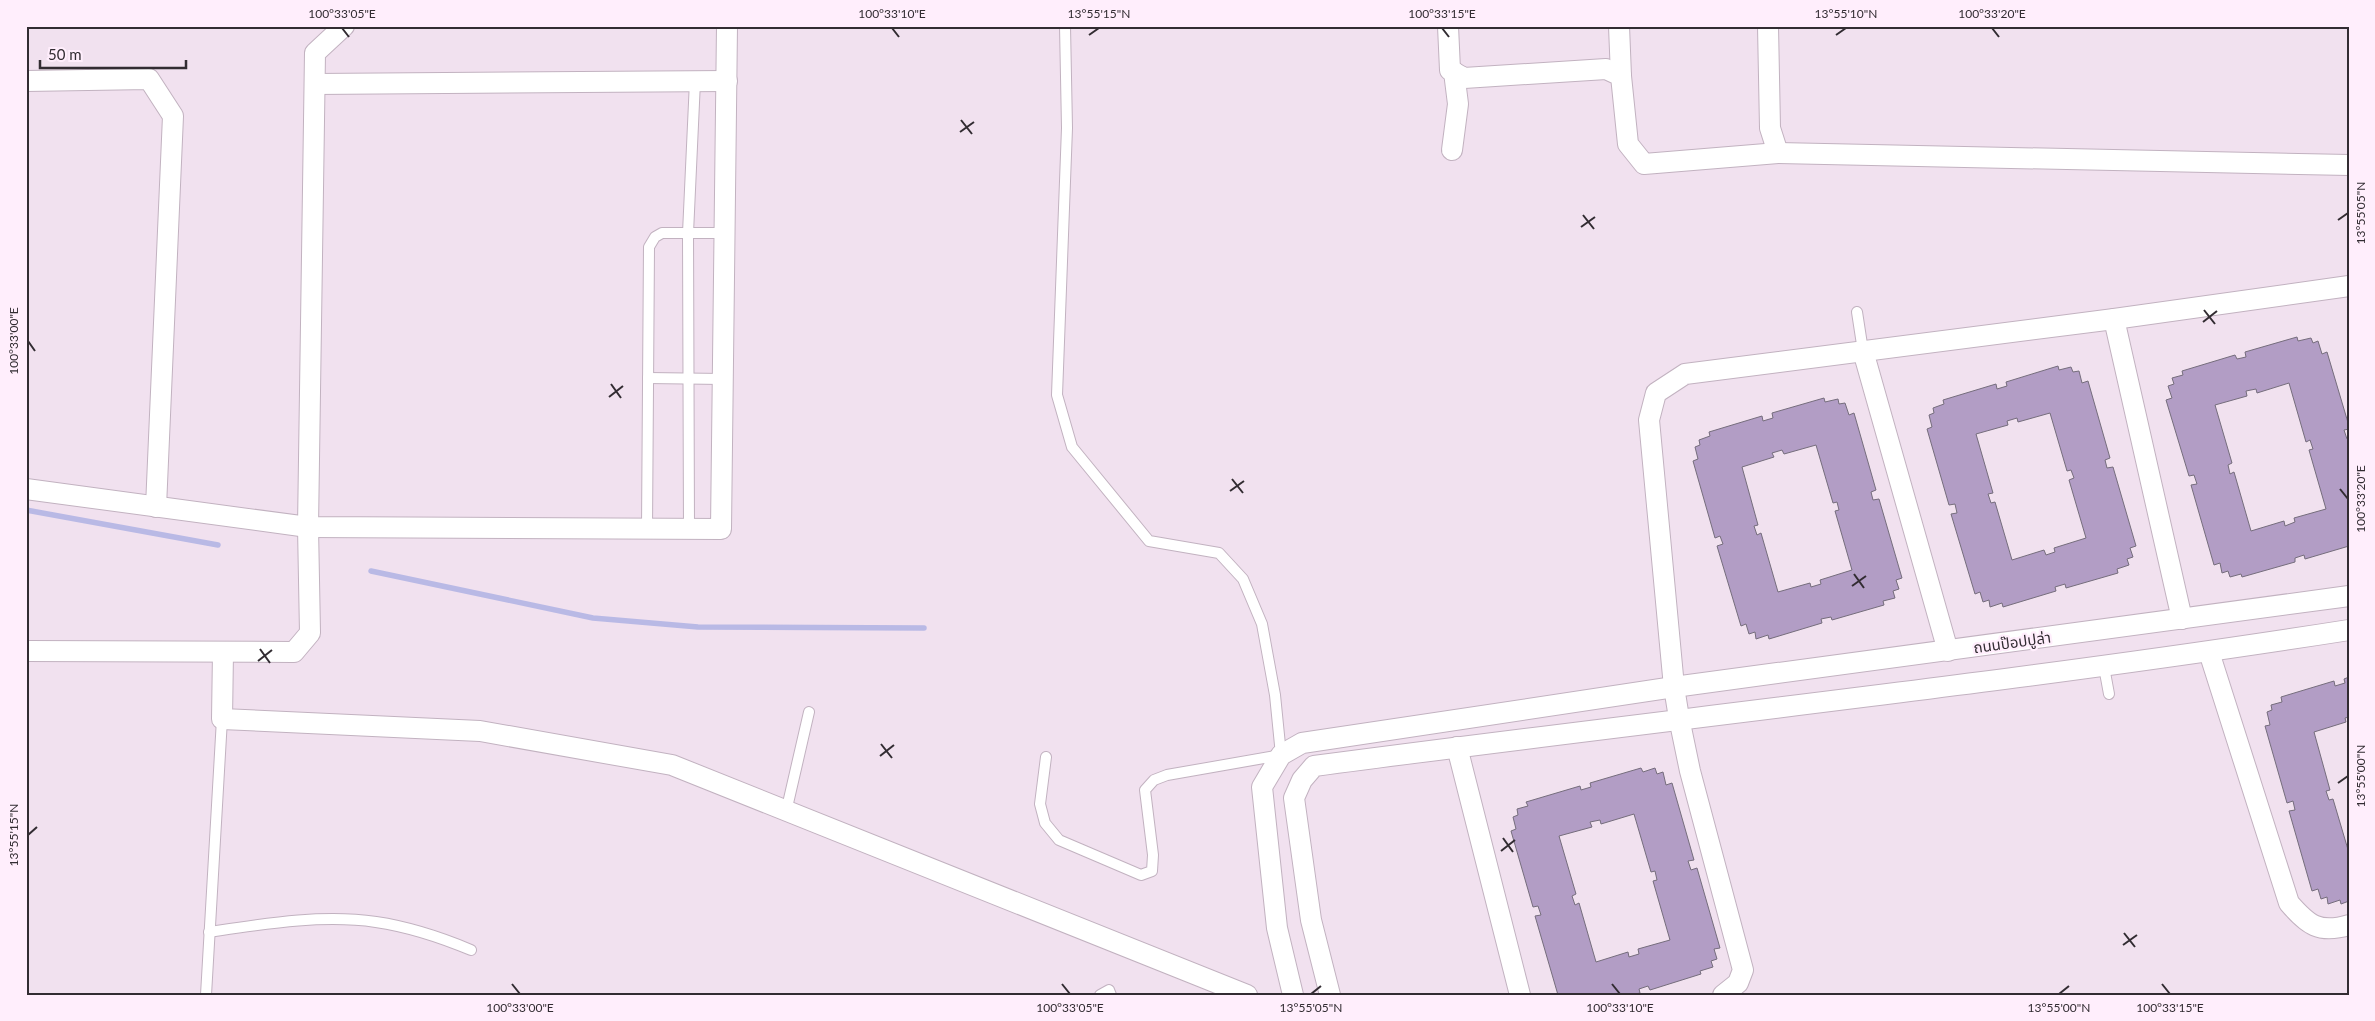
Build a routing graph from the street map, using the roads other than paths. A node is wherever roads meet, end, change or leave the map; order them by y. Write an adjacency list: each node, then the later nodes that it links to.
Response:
1 (344, 26): 12 (street)
2 (728, 26): 11 (street)
3 (1065, 26): 44 (lane)
4 (1448, 26): 7 (street)
5 (1619, 26): 8 (street)
6 (1768, 26): 14 (street)
7 (1454, 72): 8 (street); 13 (street)
8 (1622, 76): 14 (street)
9 (26, 81): 26 (street)
10 (695, 81): 11 (street); 12 (street); 16 (lane)
11 (727, 81): 17 (street)
12 (315, 84): 27 (street)
13 (1452, 150)
14 (1778, 153): 15 (street)
15 (2349, 165)
16 (688, 233): 17 (lane); 22 (lane); 24 (lane)
17 (725, 233): 23 (street)
18 (2349, 286): 20 (street)
19 (1857, 312): 21 (lane)
20 (2114, 319): 21 (street); 31 (street)
21 (1863, 351): 34 (street); 38 (street)
22 (648, 378): 24 (lane); 28 (lane)
23 (723, 379): 24 (lane); 29 (street)
24 (689, 380): 29 (lane)
25 (26, 489): 26 (street)
26 (156, 507): 27 (street)
27 (308, 527): 28 (street); 35 (street)
28 (647, 529): 29 (street)
29 (689, 529)
30 (2349, 596): 31 (street, ถนนป๊อปปูล่า)
31 (2182, 620): 34 (street, ถนนป๊อปปูล่า)
32 (2349, 630): 36 (street)
33 (26, 651): 35 (street)
34 (1948, 651): 38 (street, ถนนป๊อปปูล่า)
35 (223, 652): 42 (street)
36 (2209, 652): 37 (street); 48 (street)
37 (2104, 667): 39 (lane); 41 (street)
38 (1674, 687): 41 (street); 44 (street, ถนนป๊อปปูล่า)
39 (2109, 694)
40 (809, 712): 47 (lane)
41 (1679, 718): 43 (street); 58 (street)
42 (222, 719): 47 (street); 49 (lane)
43 (1457, 747): 46 (street); 57 (street)
44 (1281, 755): 45 (lane); 46 (street); 55 (street)
45 (1046, 757)
46 (1302, 780): 56 (street)
47 (786, 812): 54 (street)
48 (2349, 925)
49 (209, 932): 50 (lane); 51 (lane)
50 (471, 950)
51 (206, 995)
52 (1100, 995): 53 (lane)
53 (1111, 995)
54 (1246, 995)
55 (1292, 995)
56 (1330, 995)
57 (1520, 995)
58 (1723, 995)

